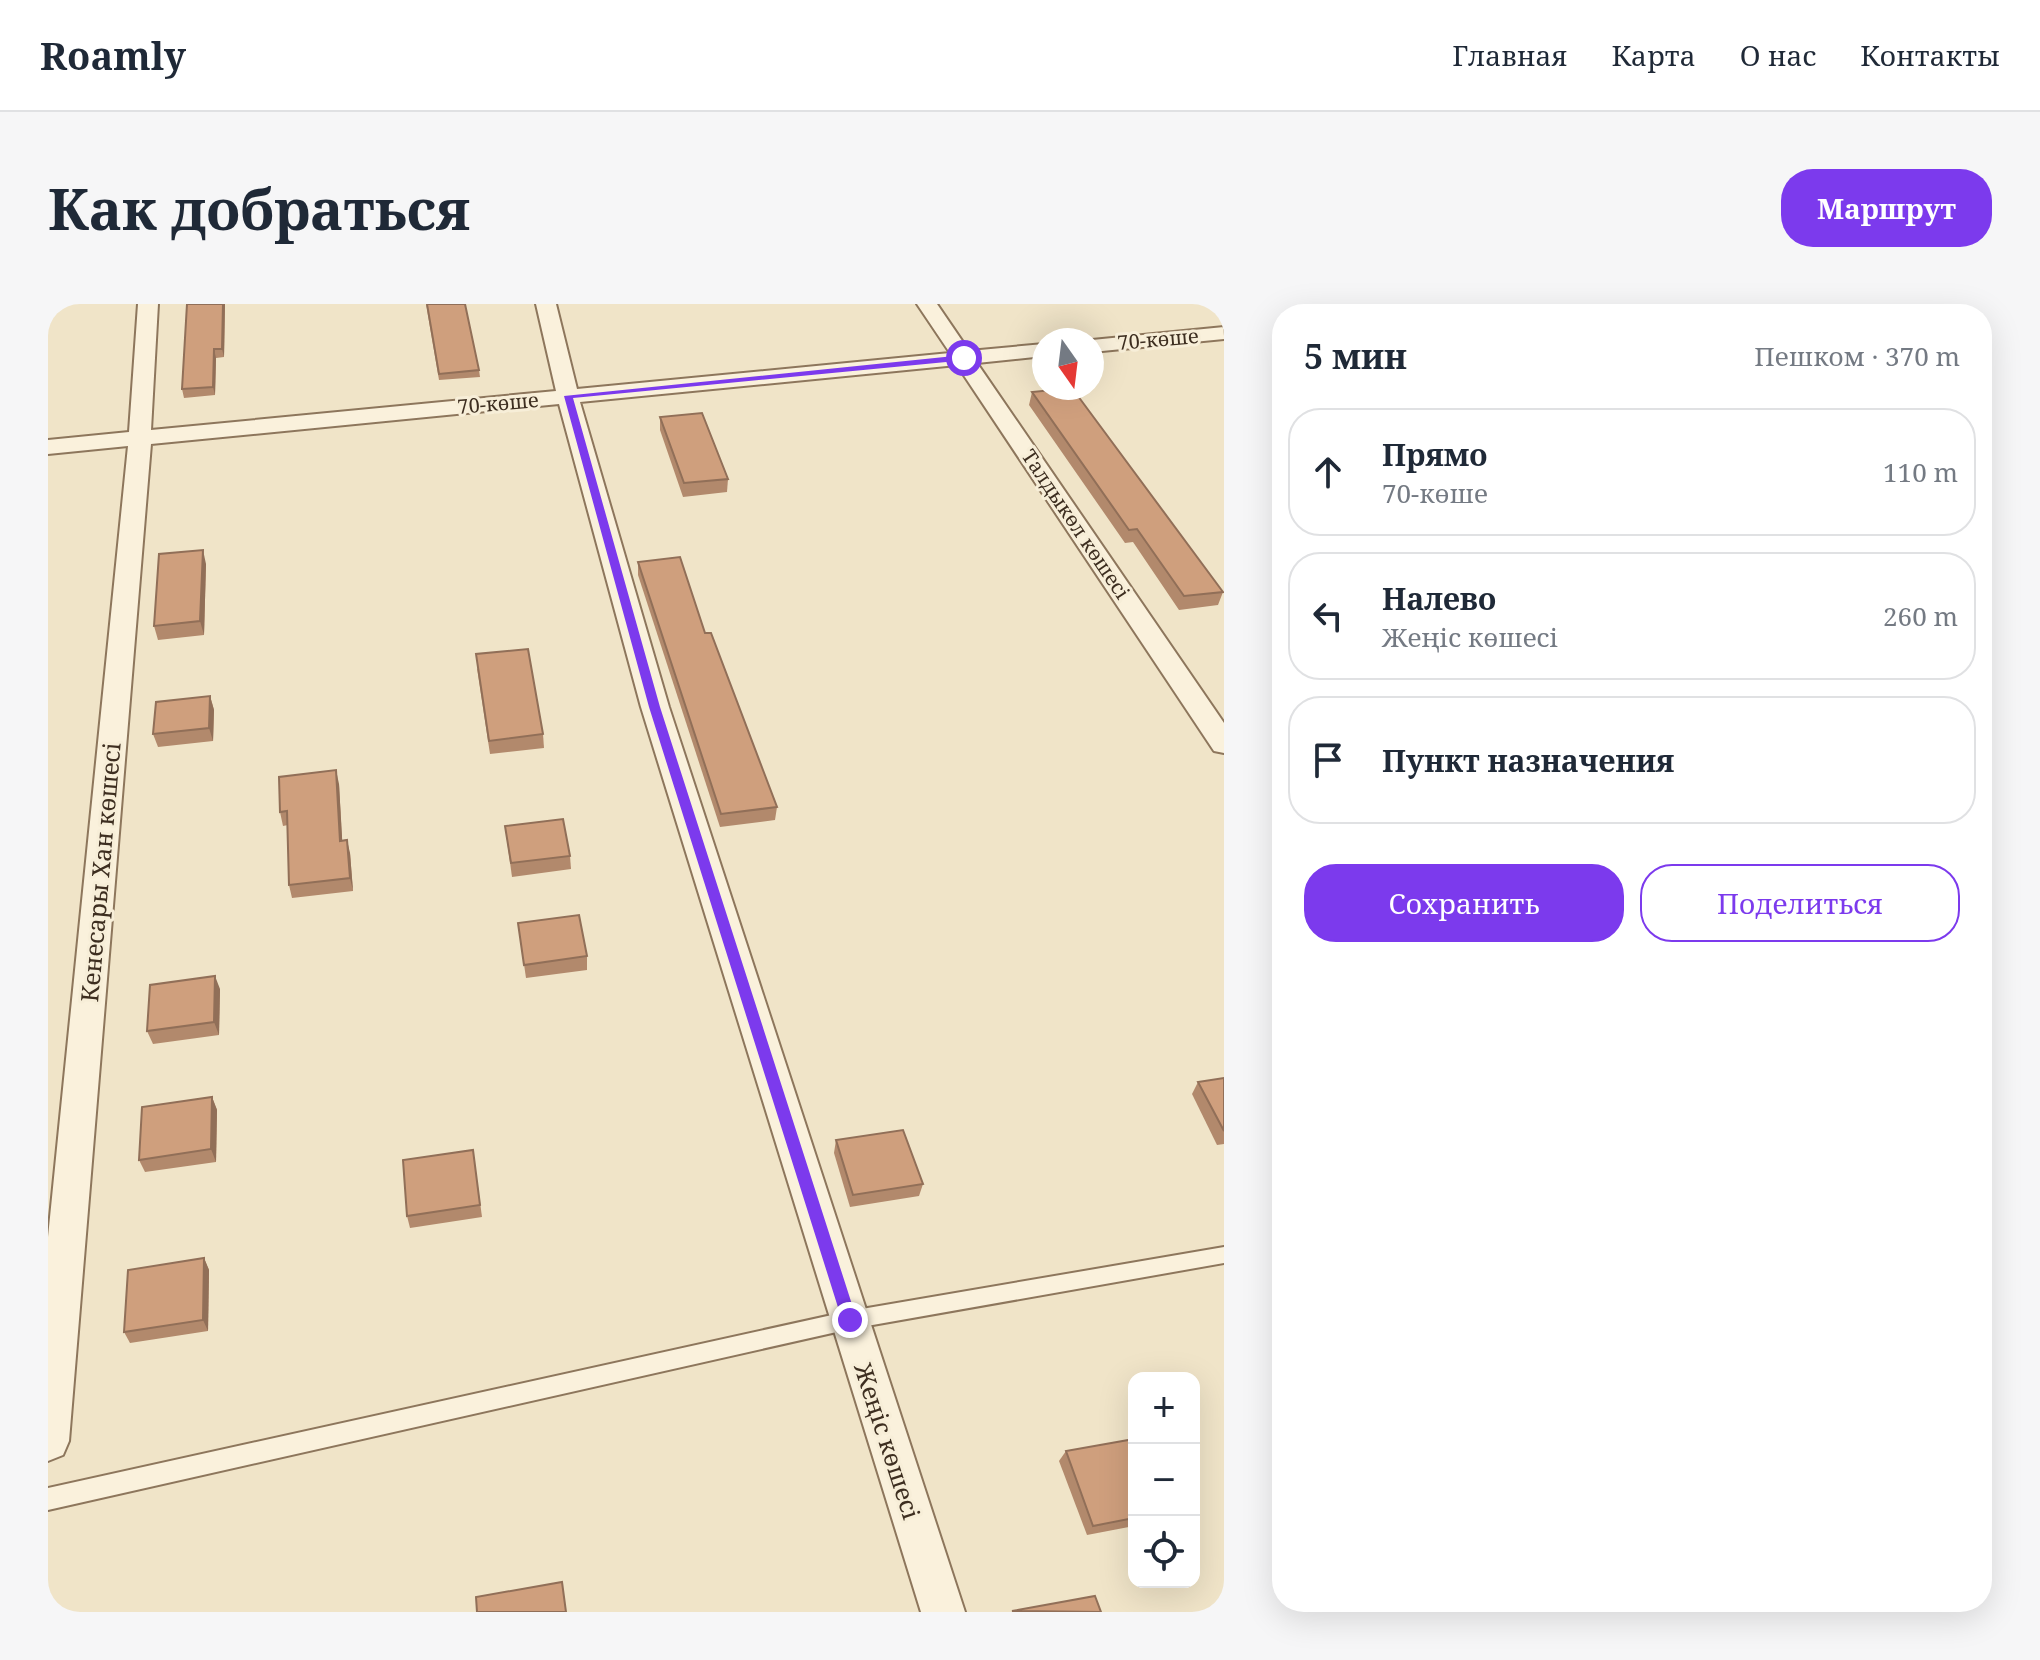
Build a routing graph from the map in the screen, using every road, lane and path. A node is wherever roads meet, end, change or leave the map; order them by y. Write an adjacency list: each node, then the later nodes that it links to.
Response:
1 (148, 304): 9 (street, Кенесары Хан көшесі)
2 (546, 304): 8 (street, Жеңіс көшесі)
3 (927, 304): 7 (street, Талдыкөл көшесі)
4 (1224, 333): 5 (street, 70-көше)
5 (1104, 345)
6 (1032, 351): 7 (street, 70-көше)
7 (964, 358): 8 (street, 70-көше); 11 (street, Талдыкөл көшесі)
8 (568, 396): 9 (street, 70-көше); 13 (street, Жеңіс көшесі)
9 (140, 437): 10 (street, 70-көше); 14 (street, Кенесары Хан көшесі)
10 (48, 447)
11 (1224, 744)
12 (1224, 1255): 13 (lane)
13 (850, 1320): 15 (lane); 16 (street, Жеңіс көшесі)
14 (48, 1441)
15 (48, 1499)
16 (943, 1612)

